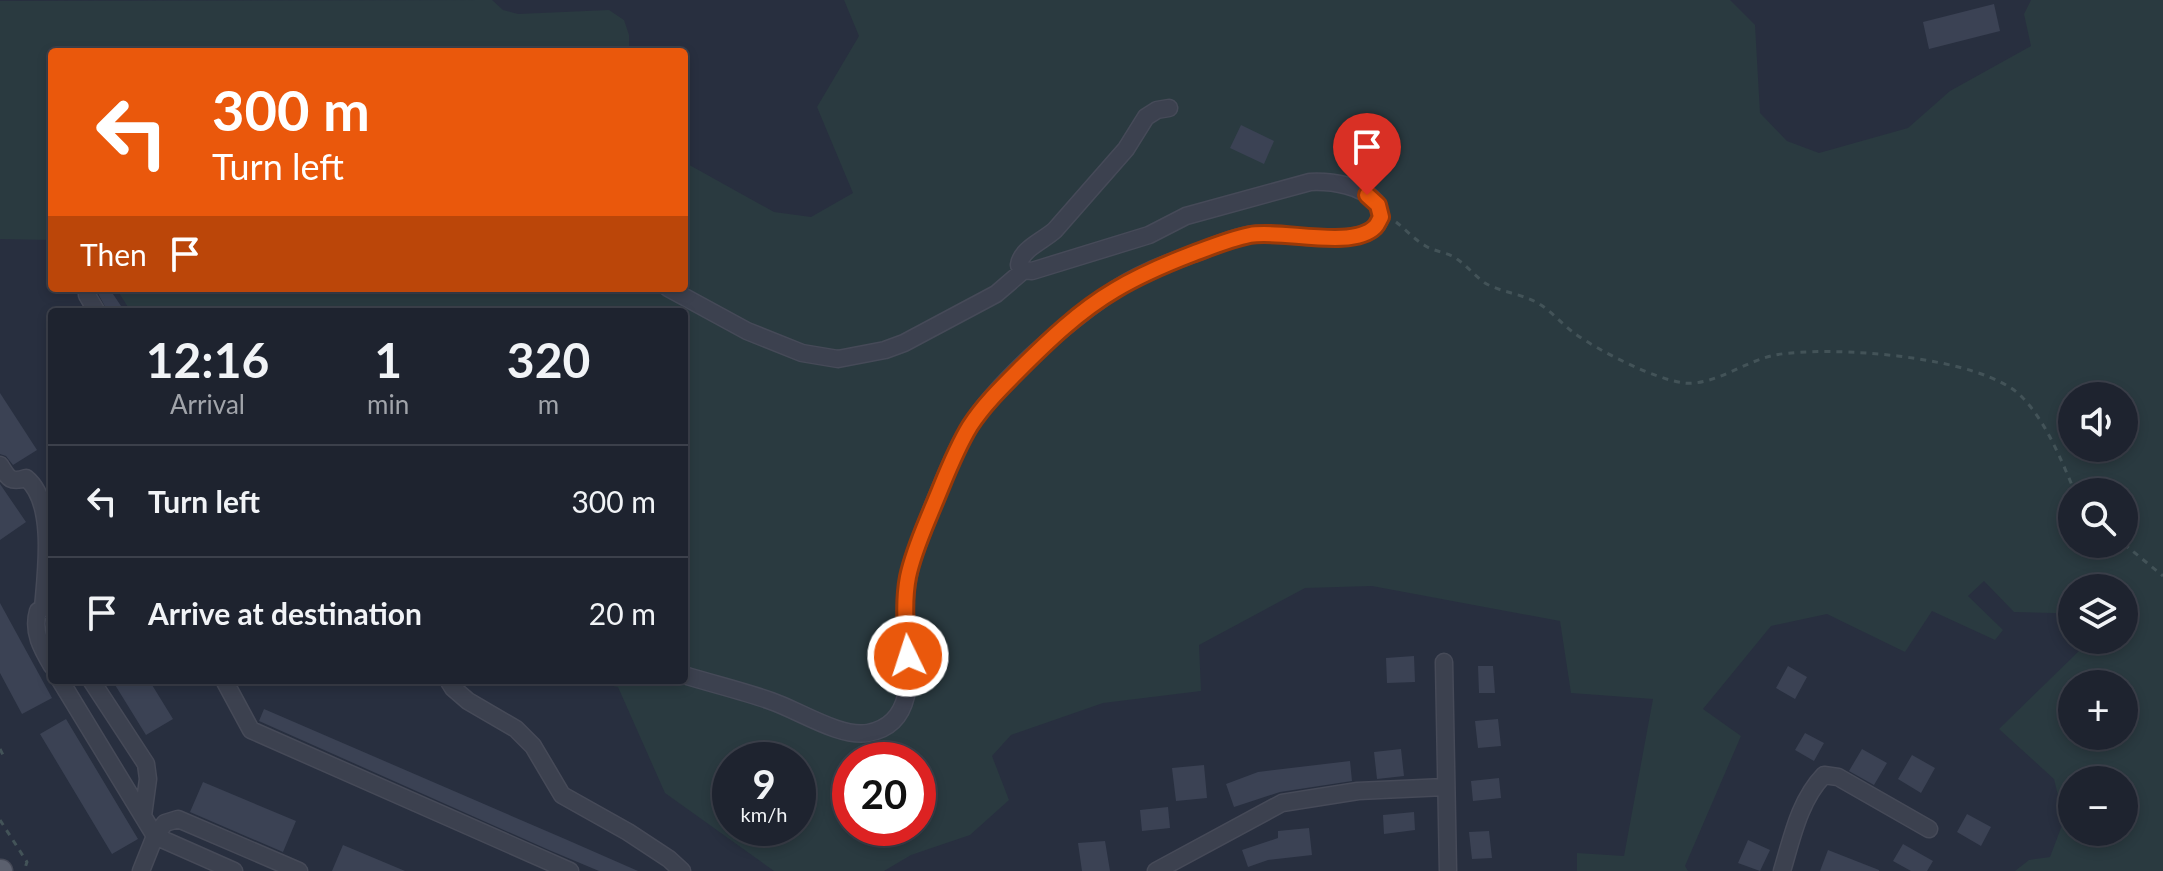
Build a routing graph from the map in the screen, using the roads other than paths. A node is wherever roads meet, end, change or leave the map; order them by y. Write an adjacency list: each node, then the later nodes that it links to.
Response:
1 (1169, 108): 2 (street)
2 (1024, 270): 3 (street); 11 (street)
3 (675, 292)
4 (87, 295): 5 (street)
5 (95, 308)
6 (0, 465): 7 (street)
7 (48, 527)
8 (48, 615): 9 (street)
9 (48, 660)
10 (1444, 662): 16 (street)
11 (688, 676)
12 (62, 684): 17 (street)
13 (94, 684): 17 (street)
14 (226, 684): 23 (street)
15 (450, 684): 24 (street)
16 (1445, 787): 25 (street); 26 (street)
17 (143, 816): 19 (street)
18 (1929, 829): 27 (street)
19 (155, 836): 20 (street); 21 (street); 22 (street)
20 (141, 871)
21 (234, 871)
22 (299, 871)
23 (570, 871)
24 (682, 871)
25 (1156, 871)
26 (1448, 871)
27 (1782, 871)

